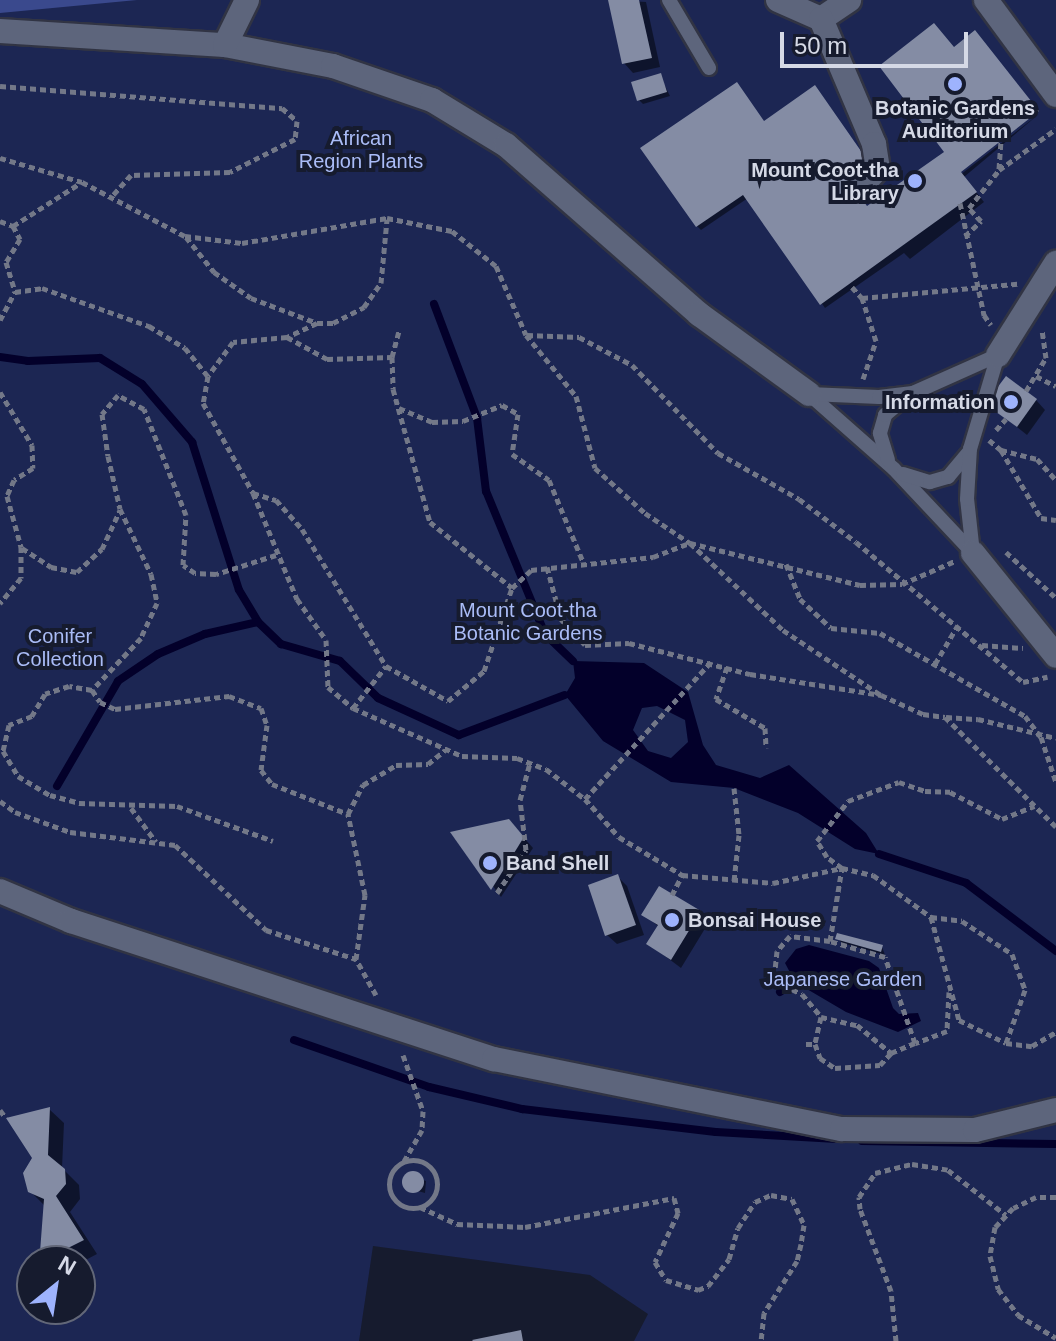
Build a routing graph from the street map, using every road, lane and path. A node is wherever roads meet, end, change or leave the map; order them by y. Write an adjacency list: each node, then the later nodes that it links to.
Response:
1 (247, 0): 8 (street)
2 (669, 0): 9 (lane)
3 (778, 0): 6 (street)
4 (849, 0): 6 (street)
5 (986, 0): 11 (street)
6 (821, 19): 17 (street)
7 (0, 31): 8 (street)
8 (225, 45): 45 (street)
9 (709, 68)
10 (0, 86): 18 (path)
11 (1056, 95)
12 (1056, 129): 15 (path)
13 (1001, 141): 15 (path)
14 (0, 158): 16 (path)
15 (999, 170): 24 (path)
16 (82, 182): 18 (path); 22 (path)
17 (861, 186)
18 (113, 195): 23 (path)
19 (960, 203): 24 (path)
20 (387, 218): 23 (path); 32 (path); 34 (path)
21 (0, 221): 22 (path)
22 (13, 226): 28 (path)
23 (185, 236): 32 (path)
24 (965, 236): 26 (path)
25 (1056, 263): 29 (street)
26 (978, 286): 29 (path); 30 (path); 35 (path)
27 (852, 287): 30 (path)
28 (15, 292): 31 (path); 38 (path)
29 (1036, 294): 35 (street)
30 (862, 298): 40 (path)
31 (0, 318)
32 (317, 323): 36 (path)
33 (399, 331): 37 (path)
34 (526, 335): 55 (path); 63 (path)
35 (1009, 336): 39 (path); 44 (lane); 48 (lane)
36 (287, 337): 37 (path); 38 (path)
37 (392, 357): 46 (path)
38 (208, 376): 52 (path)
39 (1036, 376): 41 (path); 42 (path)
40 (850, 383)
41 (1056, 386)
42 (1026, 391)
43 (0, 392): 57 (path)
44 (913, 393): 45 (lane); 50 (lane)
45 (809, 394): 50 (lane)
46 (398, 407): 61 (path); 64 (path)
47 (989, 439): 49 (path)
48 (970, 449): 50 (lane); 58 (lane)
49 (1001, 450): 51 (path); 54 (path)
50 (894, 469): 58 (lane)
51 (1056, 480)
52 (253, 493): 59 (path); 72 (path)
53 (120, 509): 57 (path); 59 (path); 75 (path)
54 (1056, 520)
55 (690, 543): 60 (path); 61 (path); 76 (path)
56 (998, 546): 65 (path)
57 (21, 547): 66 (path)
58 (973, 553): 63 (path); 69 (street)
59 (276, 555): 77 (path)
60 (785, 563): 63 (path); 71 (path)
61 (584, 564): 62 (path)
62 (547, 567): 64 (path); 70 (path)
63 (902, 584): 67 (path)
64 (512, 588): 72 (path)
65 (1056, 598)
66 (0, 603)
67 (958, 625): 68 (path); 71 (path)
68 (979, 644): 69 (path); 74 (path)
69 (1049, 648)
70 (712, 661): 73 (path); 86 (path)
71 (935, 664): 79 (path)
72 (386, 666): 77 (path)
73 (727, 667): 76 (path); 81 (path)
74 (1056, 676)
75 (92, 690): 89 (path); 90 (path)
76 (881, 695): 78 (path)
77 (353, 708): 82 (path)
78 (945, 717): 79 (path); 88 (path)
79 (1041, 737): 80 (path); 84 (path)
80 (1056, 738)
81 (766, 748)
82 (445, 750): 83 (path); 90 (path)
83 (530, 762): 86 (path); 98 (path)
84 (1056, 782)
85 (734, 788): 96 (path)
86 (585, 799): 95 (path)
87 (0, 801): 93 (path)
88 (1034, 806): 91 (path); 94 (path)
89 (130, 807): 92 (path); 93 (path)
90 (348, 814): 102 (path)
91 (1056, 827)
92 (273, 841)
93 (157, 842): 102 (path)
94 (842, 868): 96 (path); 100 (path); 101 (path)
95 (682, 875): 96 (path); 99 (path)
96 (734, 881)
97 (0, 891): 106 (street)
98 (497, 893)
99 (672, 895)
100 (931, 917): 103 (path); 110 (path)
101 (830, 941): 104 (path); 109 (path)
102 (356, 959): 106 (path)
103 (949, 987): 105 (path); 107 (path)
104 (821, 1017): 112 (path); 113 (path)
105 (959, 1020): 107 (path); 110 (path)
106 (394, 1029): 116 (street)
107 (947, 1031): 109 (path)
108 (1056, 1032): 110 (path)
109 (915, 1043): 113 (path)
110 (1006, 1043)
111 (806, 1044): 112 (path)
112 (815, 1044): 113 (path)
113 (891, 1053)
114 (412, 1076): 118 (path)
115 (0, 1110): 117 (path)
116 (1056, 1110)
117 (6, 1118)
118 (404, 1161): 120 (path); 120 (path)
119 (1056, 1197): 121 (path)
120 (420, 1207): 123 (path)
121 (1006, 1215): 122 (path); 124 (path)
122 (1056, 1338)
123 (761, 1341)
124 (896, 1341)

